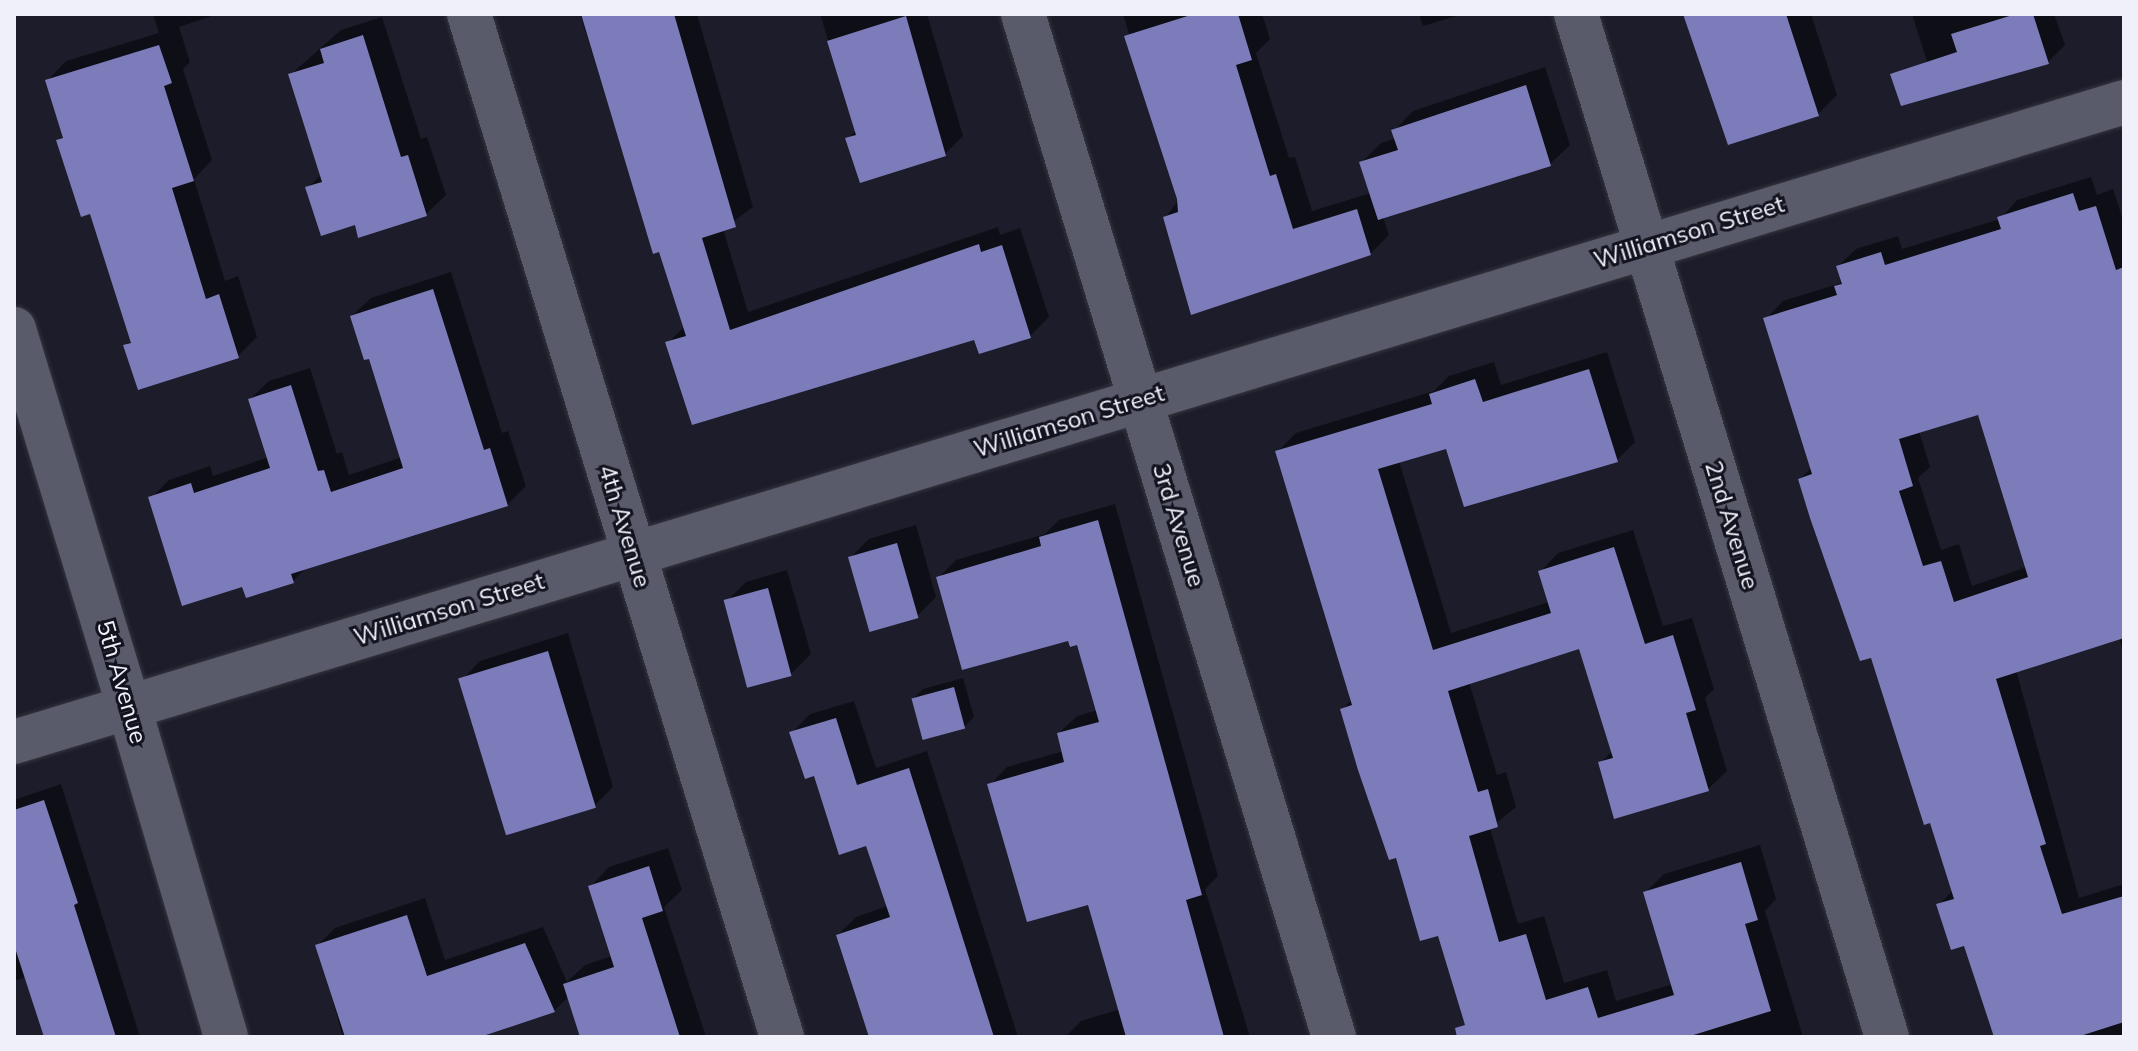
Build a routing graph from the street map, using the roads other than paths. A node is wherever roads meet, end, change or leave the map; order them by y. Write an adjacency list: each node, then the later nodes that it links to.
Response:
1 (469, 14): 8 (street, 4th Avenue)
2 (1023, 14): 7 (street, 3rd Avenue)
3 (1576, 14): 5 (street, 2nd Avenue)
4 (2124, 102): 5 (street, Williamson Street)
5 (1647, 245): 7 (street, Williamson Street); 14 (street, 2nd Avenue)
6 (14, 329): 9 (street, 5th Avenue)
7 (1141, 399): 8 (street, Williamson Street); 13 (street, 3rd Avenue)
8 (634, 552): 9 (street, Williamson Street); 12 (street, 4th Avenue)
9 (129, 707): 10 (street, Williamson Street); 11 (street, 5th Avenue)
10 (14, 742)
11 (226, 1037)
12 (782, 1037)
13 (1334, 1037)
14 (1887, 1037)

